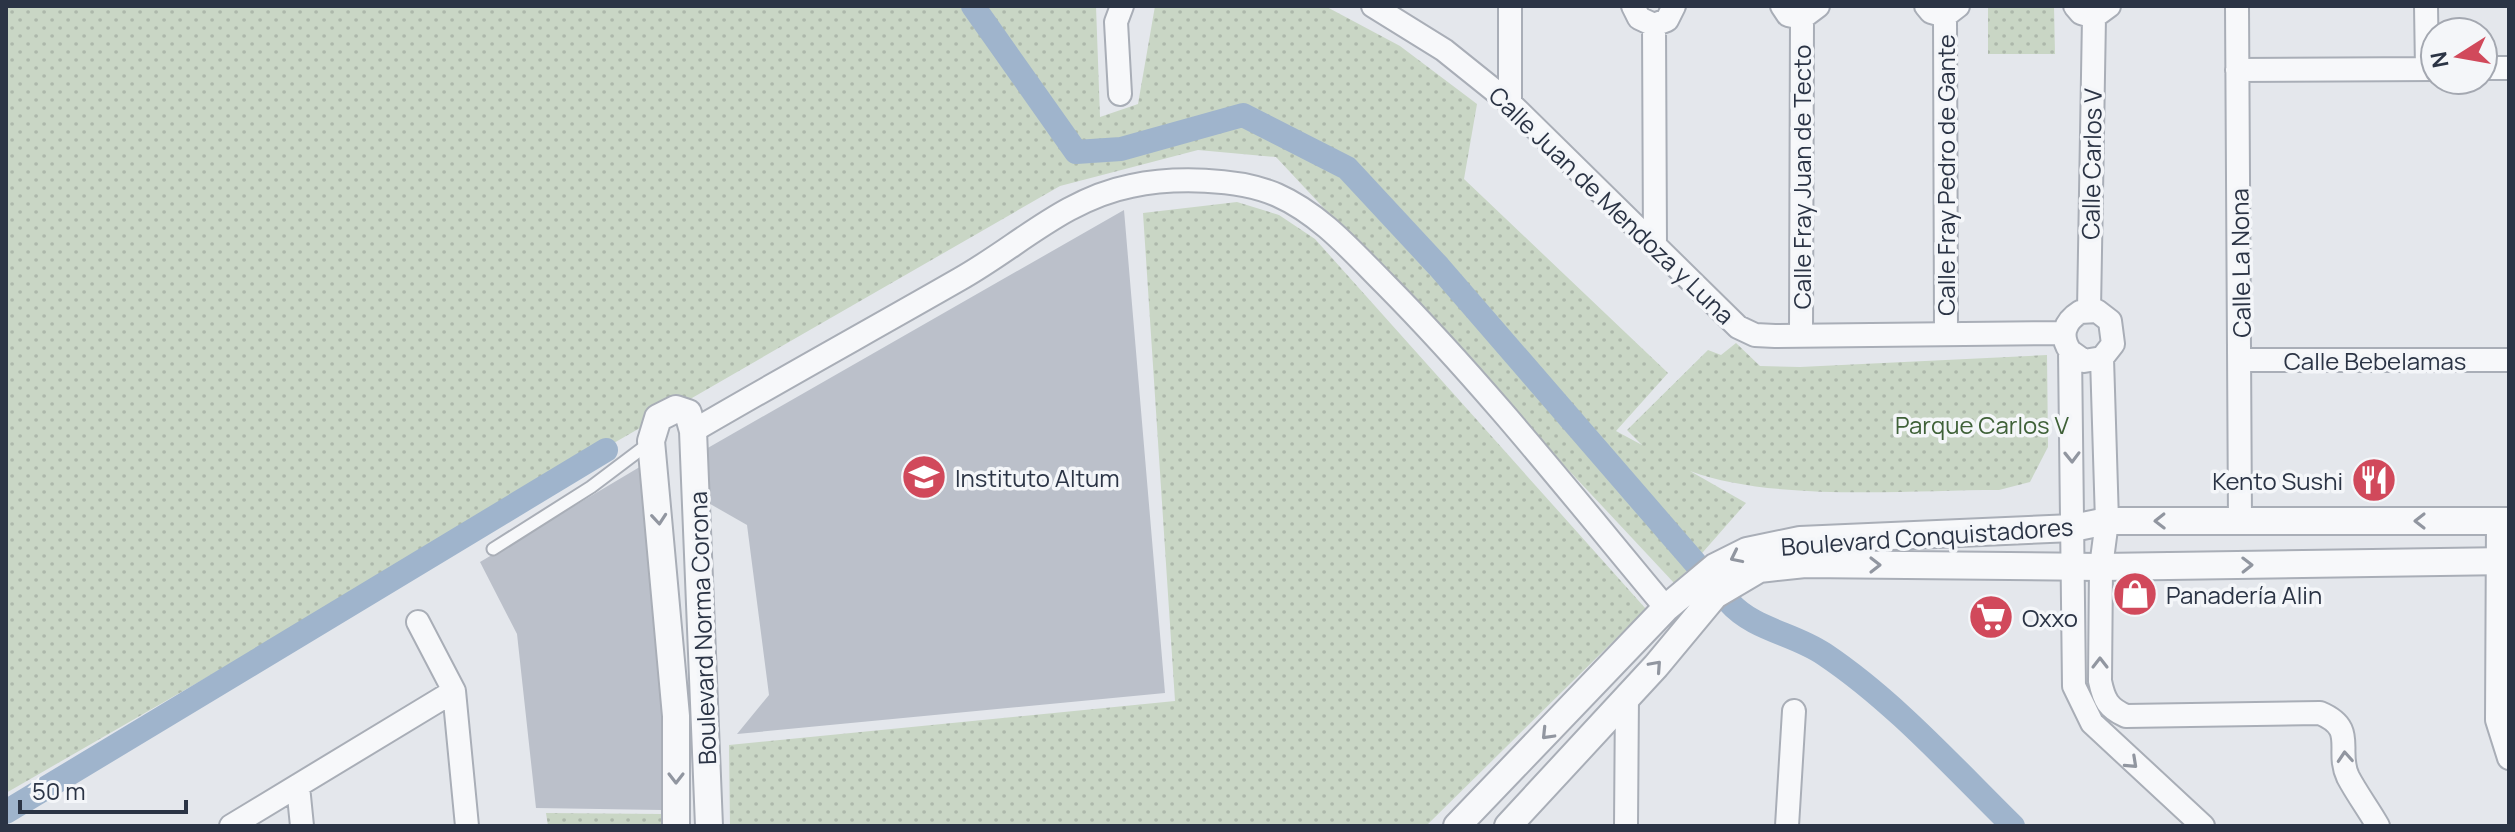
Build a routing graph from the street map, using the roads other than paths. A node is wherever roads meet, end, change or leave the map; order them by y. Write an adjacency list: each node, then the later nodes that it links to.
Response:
1 (1122, 6): 14 (street)
2 (1373, 6): 15 (street, Calle Juan de Mendoza y Luna)
3 (1510, 6): 15 (street)
4 (1633, 6): 11 (street)
5 (1674, 6): 11 (street)
6 (1782, 6): 10 (street)
7 (2237, 6): 13 (street, Calle La Nona)
8 (1943, 9): 18 (street, Calle Fray Pedro de Gante)
9 (2093, 10): 17 (street, Calle Carlos V)
10 (1810, 12): 19 (street, Calle Fray Juan de Tecto)
11 (1654, 25): 16 (street)
12 (2419, 69): 13 (street)
13 (2237, 70): 22 (street, Calle La Nona)
14 (1120, 94)
15 (1510, 103): 16 (street, Calle Juan de Mendoza y Luna)
16 (1655, 246): 19 (street, Calle Juan de Mendoza y Luna)
17 (2089, 310): 20 (street); 21 (street)
18 (1946, 334): 19 (street, Calle Juan de Mendoza y Luna); 20 (street, Calle Juan de Mendoza y Luna)
19 (1801, 335)
20 (2067, 342): 21 (street); 29 (street, one-way to 29)
21 (2102, 358): 27 (street)
22 (2241, 360): 23 (street, Calle Bebelamas); 26 (street, Calle La Nona)
23 (2509, 360)
24 (693, 431): 25 (street); 34 (street); 40 (street, Boulevard Norma Corona)
25 (651, 441): 30 (lane); 41 (street, Boulevard Norma Corona, one-way to 41)
26 (2240, 520): 27 (street, Boulevard Conquistadores, one-way to 27); 28 (street, Boulevard Conquistadores, one-way to 26)
27 (2107, 521): 29 (street, Boulevard Conquistadores); 33 (street)
28 (2504, 522): 31 (street)
29 (2073, 528): 32 (street); 34 (street, Boulevard Conquistadores, one-way to 34)
30 (493, 549)
31 (2503, 561): 33 (street, Boulevard Conquistadores, one-way to 31); 43 (street)
32 (2072, 566): 33 (street, Boulevard Conquistadores); 37 (street, Boulevard Conquistadores, one-way to 32); 42 (street)
33 (2101, 567): 38 (street, one-way to 33)
34 (1666, 608): 50 (street, Boulevard Conquistadores, one-way to 50)
35 (418, 622): 36 (street)
36 (454, 691): 44 (street); 47 (street)
37 (1627, 695): 51 (street, Boulevard Conquistadores); 52 (street)
38 (2110, 708): 42 (street); 55 (street, one-way to 38)
39 (1794, 711): 53 (street)
40 (707, 714): 41 (street); 49 (street, Boulevard Norma Corona)
41 (676, 716): 48 (street, Boulevard Norma Corona, one-way to 48)
42 (2092, 723): 54 (street, one-way to 54)
43 (2509, 758)
44 (298, 786): 45 (street); 46 (street)
45 (231, 826)
46 (302, 826)
47 (467, 826)
48 (676, 826)
49 (709, 826)
50 (1457, 826)
51 (1508, 826)
52 (1626, 826)
53 (1787, 826)
54 (2203, 826)
55 (2378, 826)

